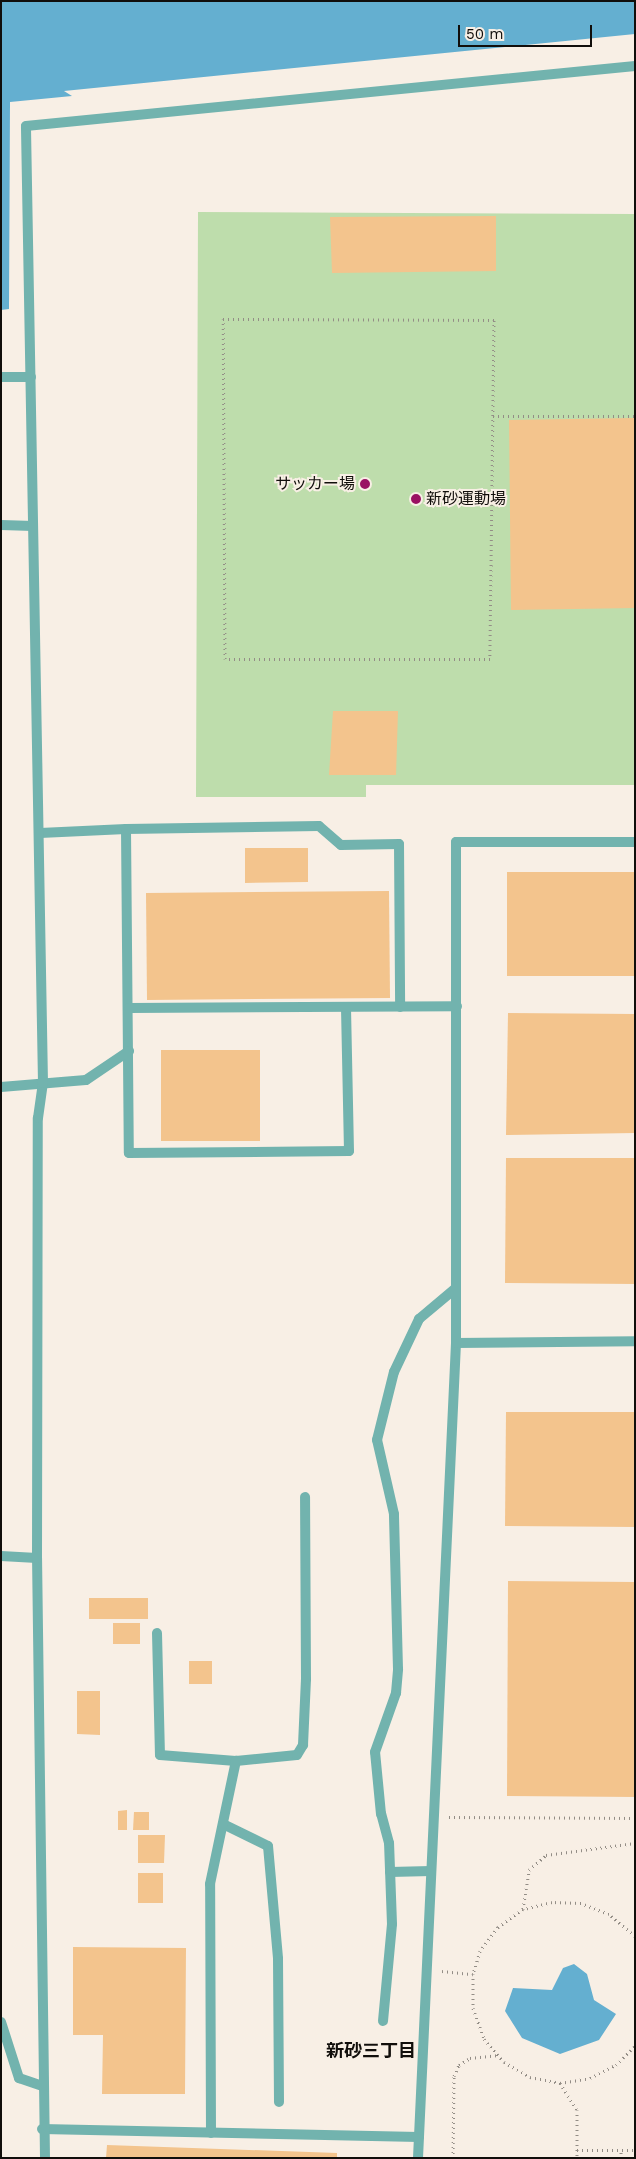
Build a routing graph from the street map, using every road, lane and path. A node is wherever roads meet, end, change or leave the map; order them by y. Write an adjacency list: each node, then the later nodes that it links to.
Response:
1 (635, 66): 3 (lane)
2 (1, 377): 3 (lane)
3 (31, 377): 7 (lane)
4 (493, 416): 4 (path); 5 (path)
5 (635, 416)
6 (1, 525): 7 (lane)
7 (34, 526): 9 (lane)
8 (126, 829): 9 (lane); 13 (lane); 14 (lane)
9 (40, 833): 16 (lane)
10 (635, 842): 11 (lane)
11 (457, 1006): 13 (lane); 18 (lane)
12 (346, 1007): 13 (lane); 14 (lane); 15 (lane)
13 (400, 1007)
14 (128, 1008): 15 (lane)
15 (129, 1051): 16 (lane)
16 (43, 1083): 17 (lane); 23 (lane)
17 (1, 1087)
18 (456, 1288): 20 (lane); 30 (lane)
19 (635, 1341): 20 (lane)
20 (456, 1343): 31 (lane)
21 (304, 1497): 25 (lane)
22 (1, 1556): 23 (lane)
23 (37, 1558): 41 (lane)
24 (157, 1633): 25 (lane)
25 (236, 1762): 28 (lane)
26 (450, 1817): 27 (path)
27 (635, 1818)
28 (223, 1824): 42 (lane); 44 (lane)
29 (635, 1843): 32 (path)
30 (390, 1872): 31 (lane); 37 (lane)
31 (431, 1872): 45 (lane)
32 (523, 1910): 33 (path); 35 (path)
33 (635, 1936)
34 (442, 1971): 35 (path)
35 (473, 1974): 39 (path)
36 (1, 2022): 41 (lane)
37 (383, 2022)
38 (635, 2046): 40 (path)
39 (497, 2055): 40 (path); 51 (path)
40 (560, 2083): 46 (path)
41 (42, 2086): 43 (lane)
42 (279, 2102)
43 (42, 2129): 44 (lane); 49 (lane)
44 (211, 2133): 45 (lane)
45 (419, 2137): 50 (lane)
46 (577, 2150): 47 (path); 52 (path)
47 (621, 2150): 48 (path); 53 (path)
48 (635, 2150)
49 (45, 2158)
50 (418, 2158)
51 (453, 2158)
52 (577, 2158)
53 (621, 2158)

